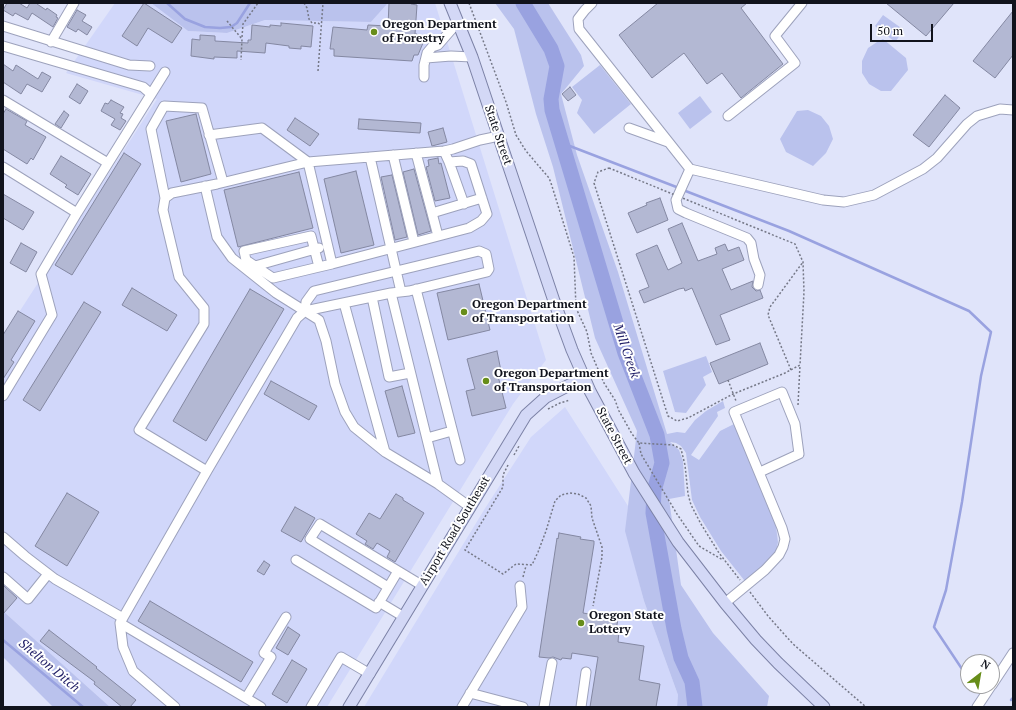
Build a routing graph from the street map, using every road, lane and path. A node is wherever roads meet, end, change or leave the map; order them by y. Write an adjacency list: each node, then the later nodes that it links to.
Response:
1 (74, 3): 14 (street)
2 (258, 3): 13 (path)
3 (304, 3): 11 (path)
4 (323, 3): 11 (path)
5 (450, 3): 10 (main road, State Street)
6 (469, 3): 78 (path)
7 (592, 3): 30 (street)
8 (802, 3): 26 (street)
9 (227, 21): 13 (path)
10 (458, 22): 16 (main road, State Street); 17 (street)
11 (322, 25): 20 (path)
12 (3, 26): 14 (street)
13 (242, 39): 18 (path)
14 (51, 42): 19 (street)
15 (3, 46): 23 (street)
16 (472, 57): 17 (street); 29 (main road, State Street)
17 (426, 58): 22 (street)
18 (241, 60)
19 (150, 66)
20 (318, 71)
21 (165, 72): 23 (street)
22 (424, 78)
23 (152, 94): 37 (street)
24 (3, 100): 37 (street)
25 (1013, 110): 39 (street)
26 (728, 116)
27 (629, 128): 30 (street)
28 (209, 135): 35 (street); 40 (street); 43 (street)
29 (499, 136): 31 (street); 67 (main road, State Street)
30 (670, 143): 39 (street)
31 (444, 151): 32 (street); 36 (street)
32 (416, 153): 33 (street); 47 (street)
33 (393, 155): 34 (street); 49 (street)
34 (370, 157): 35 (street); 51 (street)
35 (308, 162): 40 (street); 50 (street)
36 (449, 162): 44 (street); 45 (street)
37 (108, 163): 46 (street)
38 (3, 167): 46 (street)
39 (690, 169): 42 (street)
40 (223, 182): 41 (street)
41 (205, 186): 43 (street); 63 (street)
42 (678, 195): 53 (path); 58 (street); 69 (path)
43 (165, 198): 84 (street)
44 (482, 198): 45 (street); 48 (street)
45 (464, 204): 47 (street)
46 (77, 212): 70 (street)
47 (432, 213): 48 (street)
48 (438, 236): 49 (street)
49 (414, 242): 51 (street)
50 (328, 246): 52 (street); 54 (street)
51 (390, 248): 54 (street); 57 (street)
52 (314, 249): 55 (street); 55 (street); 56 (street)
53 (803, 262): 64 (path); 65 (path)
54 (332, 264): 56 (street)
55 (255, 266): 56 (street)
56 (319, 267)
57 (401, 271): 59 (street); 59 (street); 63 (street)
58 (758, 285)
59 (409, 290): 60 (street); 75 (street)
60 (391, 293): 61 (street); 66 (street)
61 (372, 297): 62 (street); 66 (street)
62 (344, 303): 63 (street); 80 (street)
63 (305, 312): 80 (street); 84 (street)
64 (800, 365): 65 (path); 74 (path)
65 (792, 370): 69 (path)
66 (410, 373): 76 (street)
67 (583, 378): 87 (main road, Airport Road Southeast); 99 (main road, State Street)
68 (728, 380): 69 (path)
69 (733, 394): 72 (path)
70 (3, 396)
71 (570, 400): 73 (path)
72 (739, 409): 74 (street); 85 (street)
73 (545, 411)
74 (795, 424): 85 (street)
75 (452, 430): 76 (street); 82 (street)
76 (427, 438): 86 (street)
77 (521, 443): 81 (path)
78 (639, 443): 79 (path); 90 (path)
79 (673, 444)
80 (385, 452): 86 (street)
81 (511, 459)
82 (460, 460)
83 (508, 464): 91 (path)
84 (207, 471): 103 (street)
85 (760, 472): 99 (street)
86 (438, 484): 87 (street)
87 (470, 507): 95 (main road, Airport Road Southeast)
88 (3, 537): 93 (street)
89 (296, 560): 98 (street)
90 (725, 560)
91 (526, 566): 96 (path); 100 (path)
92 (398, 571): 95 (street); 97 (street); 97 (street)
93 (48, 574): 94 (street); 103 (street)
94 (3, 577)
95 (423, 586): 102 (main road, Airport Road Southeast)
96 (520, 586): 109 (street)
97 (388, 587): 98 (street)
98 (379, 602): 102 (street)
99 (725, 603): 120 (main road, State Street)
100 (593, 606)
101 (286, 617): 111 (street)
102 (404, 617): 108 (main road, Airport Road Southeast)
103 (121, 621): 111 (street); 113 (street)
104 (1013, 652): 107 (street)
105 (552, 663): 118 (street)
106 (586, 672): 119 (street)
107 (1000, 673)
108 (370, 674): 114 (street); 115 (main road, Airport Road Southeast)
109 (470, 693): 116 (street); 117 (street)
110 (986, 694): 121 (street)
111 (246, 698): 112 (street)
112 (258, 706)
113 (175, 707)
114 (311, 707)
115 (350, 707)
116 (462, 707)
117 (523, 707)
118 (544, 707)
119 (581, 707)
120 (824, 707)
121 (977, 707)

